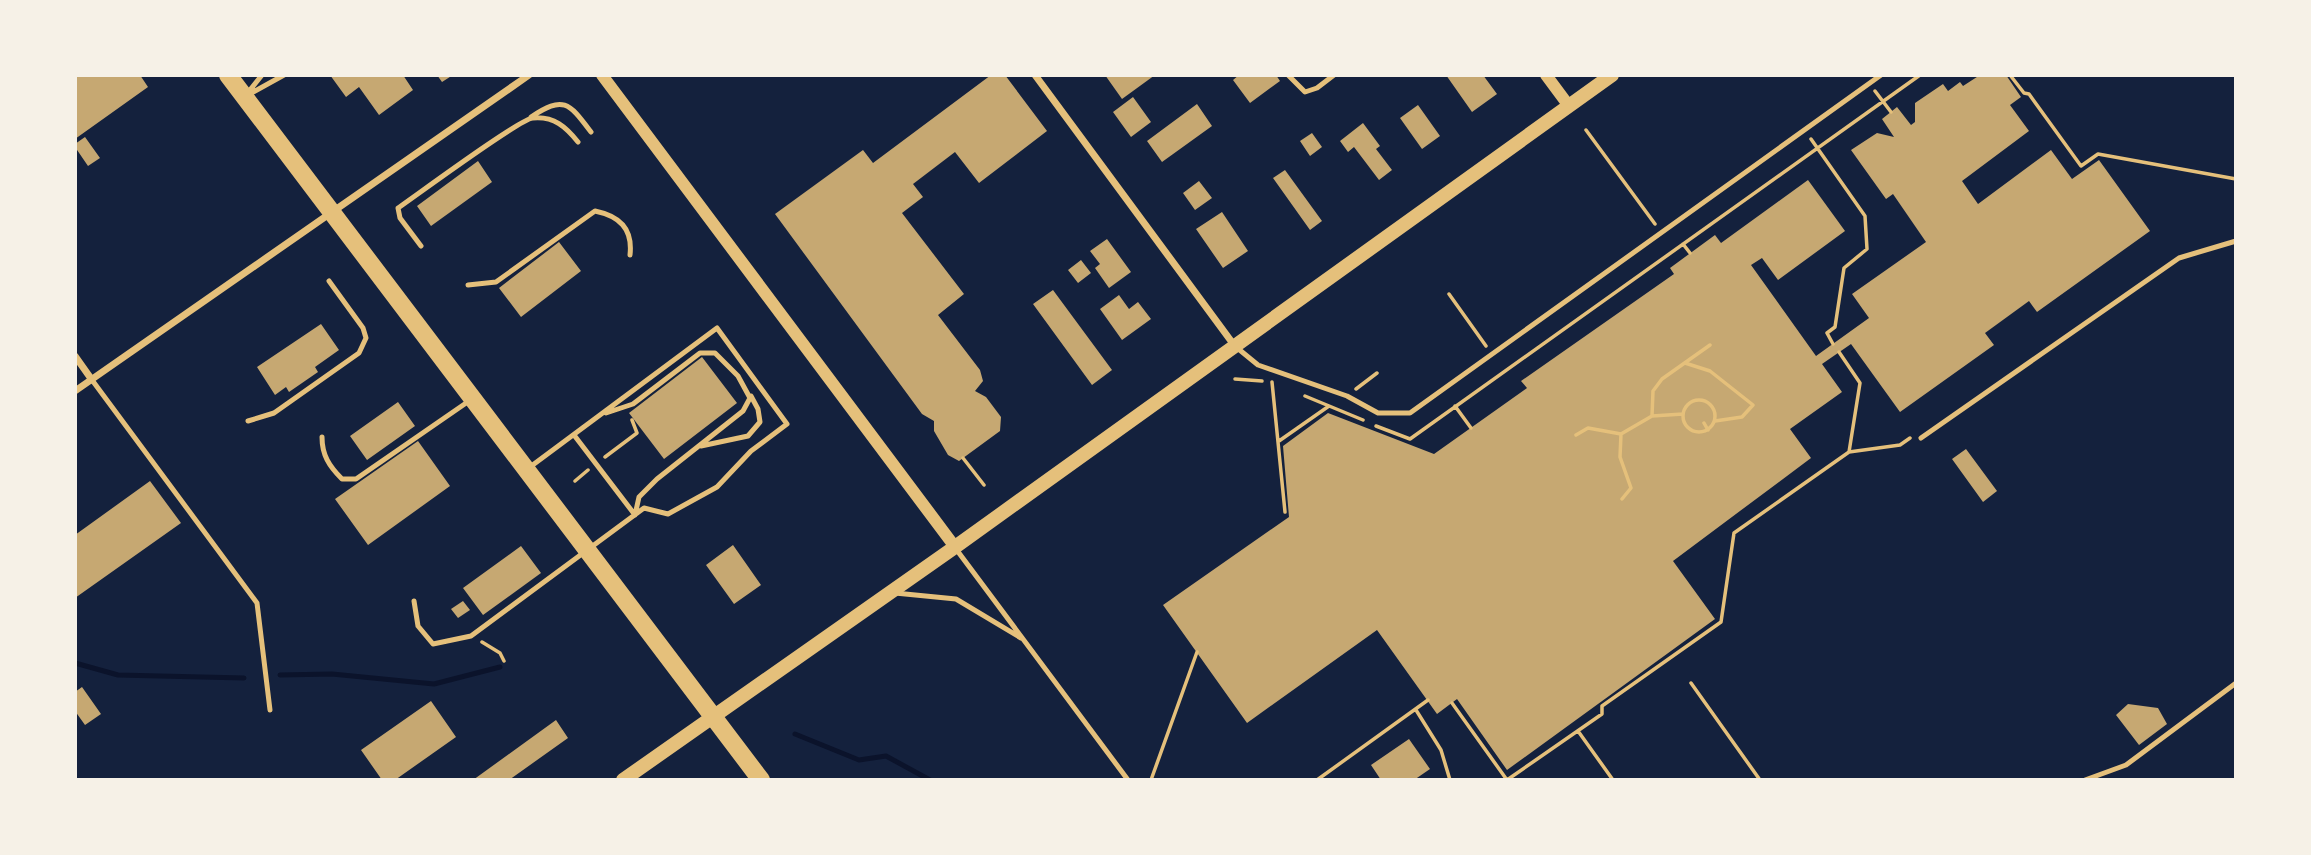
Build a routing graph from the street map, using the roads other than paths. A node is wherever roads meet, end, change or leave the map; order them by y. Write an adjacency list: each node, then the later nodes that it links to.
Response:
1 (228, 75): 12 (main road)
2 (262, 75): 12 (lane)
3 (284, 75): 12 (lane)
4 (529, 75): 17 (street)
5 (602, 75): 37 (street)
6 (1035, 75): 23 (street)
7 (1288, 75): 8 (lane)
8 (1334, 75)
9 (1546, 75): 13 (street)
10 (1612, 75): 13 (main road)
11 (1881, 75): 23 (lane)
12 (244, 97): 17 (main road)
13 (1569, 106): 23 (main road)
14 (531, 117): 15 (lane); 16 (lane); 19 (lane)
15 (591, 132)
16 (578, 142)
17 (332, 212): 26 (street); 28 (main road)
18 (2236, 241): 33 (lane)
19 (421, 246)
20 (630, 255): 22 (lane)
21 (329, 281): 30 (lane)
22 (468, 285)
23 (1234, 345): 37 (main road)
24 (75, 356): 26 (street)
25 (738, 376): 29 (lane); 34 (lane); 34 (lane)
26 (92, 380): 27 (street); 43 (lane)
27 (75, 391)
28 (474, 398): 32 (lane); 35 (main road)
29 (601, 414): 31 (lane); 36 (lane)
30 (248, 421)
31 (574, 435): 35 (lane); 36 (lane)
32 (322, 437)
33 (1922, 438)
34 (698, 447): 36 (lane)
35 (528, 469): 38 (main road)
36 (635, 515): 38 (lane)
37 (955, 547): 39 (main road); 41 (lane)
38 (588, 549): 40 (lane); 44 (main road)
39 (889, 593): 41 (lane); 44 (main road)
40 (414, 601)
41 (1024, 640): 47 (lane)
42 (2236, 683): 48 (lane)
43 (270, 710)
44 (713, 716): 45 (main road); 46 (main road)
45 (623, 780)
46 (761, 780)
47 (1128, 780)
48 (2085, 780)

